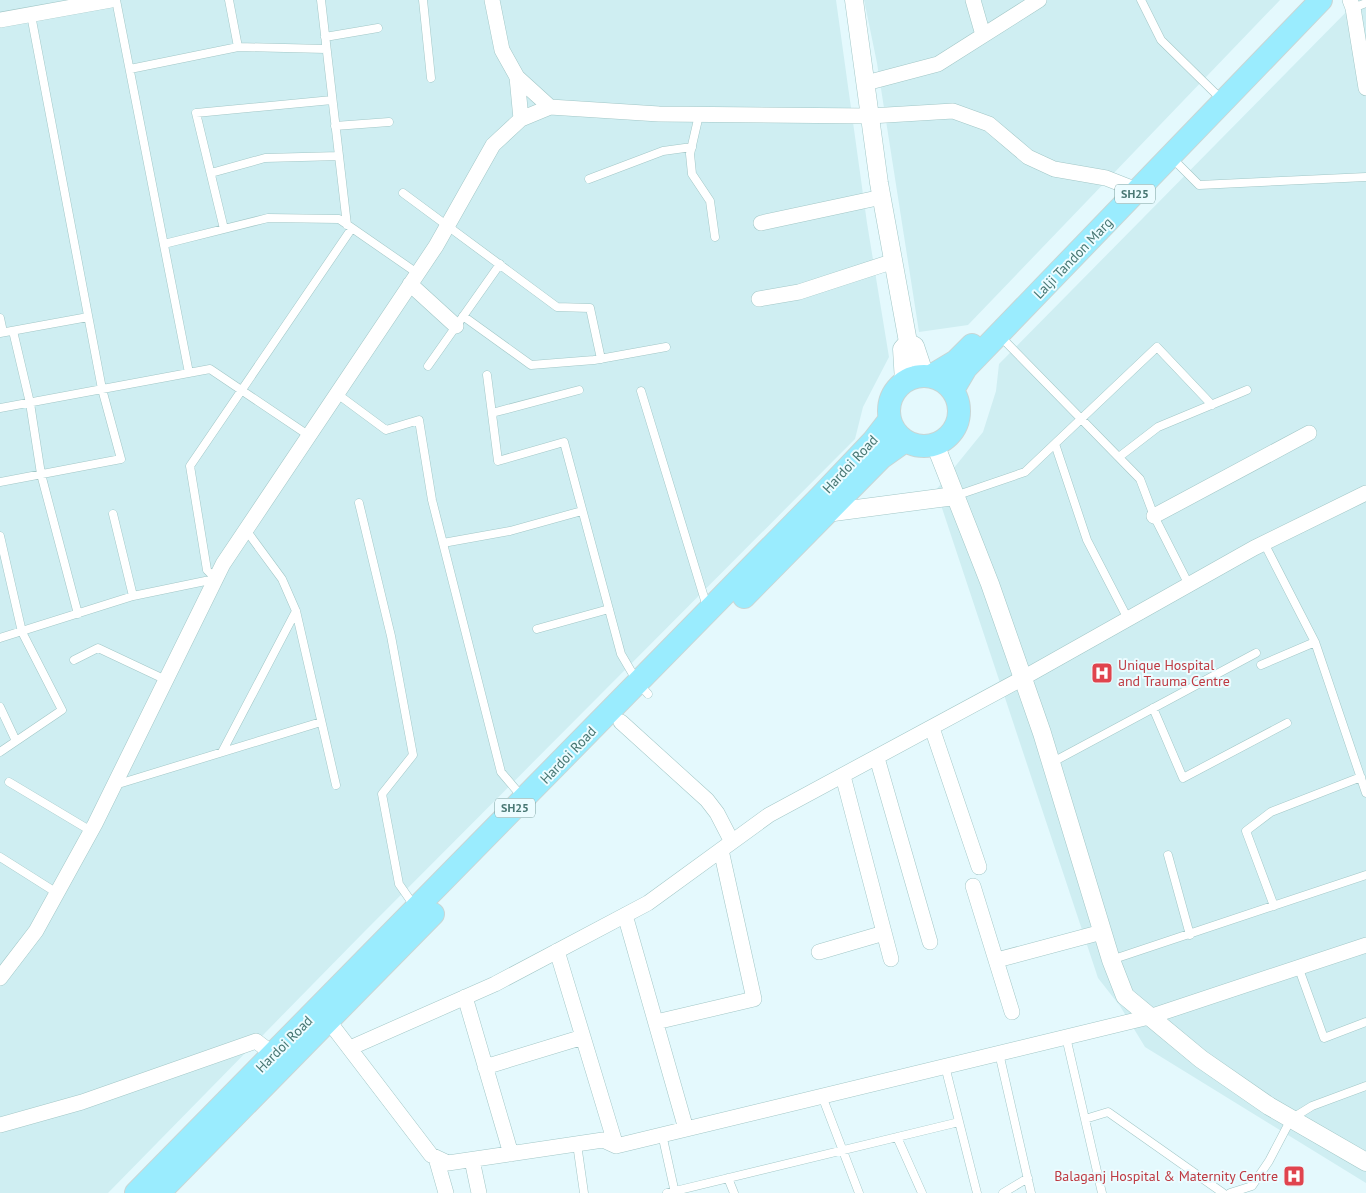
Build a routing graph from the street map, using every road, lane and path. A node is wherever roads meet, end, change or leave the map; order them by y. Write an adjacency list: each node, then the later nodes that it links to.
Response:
1 (111, 0): 14 (street)
2 (116, 0): 21 (lane)
3 (229, 0): 19 (lane)
4 (320, 0): 18 (lane)
5 (424, 0): 23 (lane)
6 (492, 0): 22 (street)
7 (854, 0): 24 (street)
8 (973, 0): 17 (street)
9 (1039, 0): 17 (street)
10 (1141, 0): 26 (lane)
11 (1307, 0): 26 (main road, Lalji Tandon Marg / SH25)
12 (1321, 0): 35 (main road, Lalji Tandon Marg / SH25)
13 (1356, 4): 25 (street)
14 (31, 15): 15 (street); 53 (lane)
15 (0, 20)
16 (378, 28): 18 (lane)
17 (983, 35): 24 (street)
18 (325, 37): 20 (lane)
19 (238, 47): 20 (lane); 21 (lane)
20 (326, 49): 27 (lane)
21 (130, 69): 48 (lane)
22 (517, 77): 28 (street); 31 (street)
23 (431, 78)
24 (866, 83): 30 (street)
25 (1366, 88)
26 (1217, 95): 35 (main road, Lalji Tandon Marg / SH25)
27 (332, 100): 33 (lane); 37 (lane)
28 (550, 107): 29 (street); 31 (street)
29 (699, 115): 30 (street); 34 (lane)
30 (870, 116): 40 (street); 42 (street)
31 (521, 120): 44 (street)
32 (389, 122): 33 (lane)
33 (335, 126): 36 (lane)
34 (692, 148): 39 (lane); 47 (lane)
35 (1167, 154): 38 (lane); 40 (main road, Lalji Tandon Marg / SH25); 58 (main road, Lalji Tandon Marg / SH25)
36 (339, 156): 37 (lane); 45 (lane)
37 (211, 173): 46 (lane)
38 (1366, 177)
39 (588, 179)
40 (1129, 187): 64 (main road, Lalji Tandon Marg / SH25)
41 (403, 193): 44 (lane)
42 (882, 197): 43 (street); 49 (street)
43 (761, 223)
44 (448, 225): 50 (lane); 51 (street)
45 (349, 226): 46 (lane); 51 (lane); 66 (lane)
46 (224, 229): 48 (lane)
47 (715, 237)
48 (164, 244): 62 (lane)
49 (894, 261): 52 (street); 64 (street)
50 (500, 264): 55 (lane); 60 (lane)
51 (413, 279): 55 (street); 71 (street)
52 (759, 299)
53 (88, 317): 56 (lane); 65 (lane)
54 (0, 318): 57 (lane)
55 (459, 321): 60 (lane); 61 (lane)
56 (13, 331): 57 (lane); 72 (lane)
57 (1, 333)
58 (999, 334): 68 (main road, Lalji Tandon Marg / SH25); 76 (lane)
59 (666, 347): 60 (lane)
60 (601, 359)
61 (428, 366)
62 (190, 373): 65 (lane); 66 (lane)
63 (487, 375): 75 (lane)
64 (920, 378): 68 (main road); 77 (main road, SH25)
65 (102, 389): 72 (lane); 84 (lane)
66 (241, 390): 79 (lane); 97 (lane)
67 (579, 390): 75 (lane)
68 (952, 390): 81 (main road)
69 (1247, 390): 73 (lane)
70 (641, 391): 102 (lane)
71 (336, 393): 79 (street); 95 (lane)
72 (30, 403): 74 (lane); 84 (lane)
73 (1212, 405): 76 (lane); 83 (lane)
74 (0, 408)
75 (492, 413): 90 (lane)
76 (1082, 418): 82 (lane); 83 (lane)
77 (890, 419): 80 (main road); 89 (main road, Hardoi Road / SH25)
78 (1309, 433): 92 (street)
79 (308, 435): 93 (street)
80 (905, 441): 81 (main road); 89 (main road, Hardoi Road / SH25)
81 (935, 444): 87 (street)
82 (1055, 444): 87 (lane); 104 (lane)
83 (1118, 457): 92 (lane)
84 (41, 474): 85 (lane); 103 (lane)
85 (0, 482)
86 (1366, 493): 96 (street)
87 (955, 496): 89 (street); 112 (street)
88 (359, 504): 142 (lane)
89 (820, 508): 102 (main road, Hardoi Road / SH25); 114 (main road, Hardoi Road / SH25)
90 (582, 511): 95 (lane); 100 (lane)
91 (112, 514): 99 (lane)
92 (1154, 516): 98 (lane)
93 (246, 530): 97 (street); 101 (lane)
94 (0, 536): 106 (lane)
95 (443, 543): 132 (lane)
96 (1264, 543): 98 (street); 108 (lane)
97 (216, 579): 99 (lane); 113 (street)
98 (1188, 585): 104 (street)
99 (133, 596): 103 (lane)
100 (609, 609): 105 (lane); 114 (lane)
101 (296, 611): 117 (lane); 123 (lane)
102 (708, 612): 114 (main road, Hardoi Road / SH25)
103 (78, 614): 106 (lane)
104 (1128, 619): 112 (street)
105 (536, 629)
106 (22, 632): 107 (lane); 121 (lane)
107 (0, 638)
108 (1315, 642): 111 (lane); 127 (lane)
109 (1256, 653): 116 (lane)
110 (74, 660): 113 (lane)
111 (1261, 664)
112 (1023, 678): 120 (street); 125 (street)
113 (166, 680): 130 (street)
114 (643, 689): 118 (main road, Hardoi Road / SH25); 132 (main road, Hardoi Road / SH25)
115 (0, 707): 121 (lane)
116 (1153, 708): 119 (lane); 125 (lane)
117 (322, 722): 123 (lane); 129 (lane)
118 (621, 722): 134 (street); 158 (main road, Hardoi Road / SH25)
119 (1287, 723)
120 (932, 728): 124 (street); 137 (street)
121 (16, 741): 122 (lane)
122 (0, 752)
123 (222, 752): 130 (lane)
124 (877, 758): 126 (street); 147 (street)
125 (1051, 762): 144 (street)
126 (843, 776): 134 (street); 145 (street)
127 (1361, 777): 131 (lane); 141 (lane)
128 (9, 782): 133 (lane)
129 (336, 785)
130 (114, 786): 133 (street)
131 (1366, 793)
132 (524, 799): 142 (main road, Hardoi Road / SH25)
133 (91, 831): 140 (street)
134 (727, 846): 143 (street); 160 (street)
135 (1168, 855): 146 (lane)
136 (0, 857): 140 (lane)
137 (979, 867)
138 (1366, 875): 141 (lane)
139 (973, 886): 152 (street)
140 (57, 893): 155 (street)
141 (1274, 906): 146 (lane)
142 (417, 909): 158 (main road, Hardoi Road / SH25)
143 (625, 916): 149 (street); 160 (street)
144 (1102, 932): 152 (street); 153 (street)
145 (884, 933): 150 (street); 151 (street)
146 (1190, 935): 153 (lane)
147 (930, 942)
148 (1366, 946): 154 (street)
149 (557, 951): 156 (street); 162 (street)
150 (819, 952)
151 (891, 959)
152 (997, 960): 157 (street)
153 (1111, 960): 159 (street)
154 (1299, 969): 159 (street); 161 (lane)
155 (0, 978)
156 (465, 997): 164 (street); 167 (street)
157 (1012, 1012)
158 (323, 1015): 164 (street); 166 (main road, Hardoi Road / SH25); 189 (main road, Hardoi Road / SH25)
159 (1149, 1016): 163 (street); 171 (street)
160 (656, 1022): 175 (street)
161 (1366, 1022)
162 (583, 1037): 167 (street); 179 (street)
163 (1066, 1037): 165 (street); 172 (lane)
164 (350, 1048): 182 (street)
165 (999, 1053): 168 (street); 186 (lane)
166 (274, 1054): 174 (street); 188 (main road, Hardoi Road / SH25)
167 (485, 1066): 181 (street)
168 (945, 1066): 170 (street); 173 (lane)
169 (1366, 1086): 171 (lane)
170 (822, 1096): 175 (street); 180 (lane)
171 (1291, 1118): 184 (street); 201 (lane)
172 (1085, 1119): 199 (lane); 200 (lane)
173 (959, 1122): 177 (lane); 196 (lane)
174 (0, 1125)
175 (686, 1129): 176 (street)
176 (662, 1134): 179 (street); 187 (lane)
177 (897, 1137): 180 (lane); 195 (lane)
178 (577, 1144): 179 (street); 181 (street); 192 (lane)
179 (616, 1146)
180 (843, 1150): 185 (lane); 194 (lane)
181 (511, 1154): 183 (street)
182 (436, 1158): 183 (street); 190 (street)
183 (472, 1160): 191 (street)
184 (1366, 1162)
185 (728, 1178): 187 (lane); 193 (lane)
186 (1028, 1178): 197 (lane); 198 (lane)
187 (672, 1192)
188 (136, 1193)
189 (159, 1193)
190 (446, 1193)
191 (479, 1193)
192 (584, 1193)
193 (734, 1193)
194 (859, 1193)
195 (922, 1193)
196 (977, 1193)
197 (1003, 1193)
198 (1031, 1193)
199 (1102, 1193)
200 (1223, 1193)
201 (1230, 1193)

